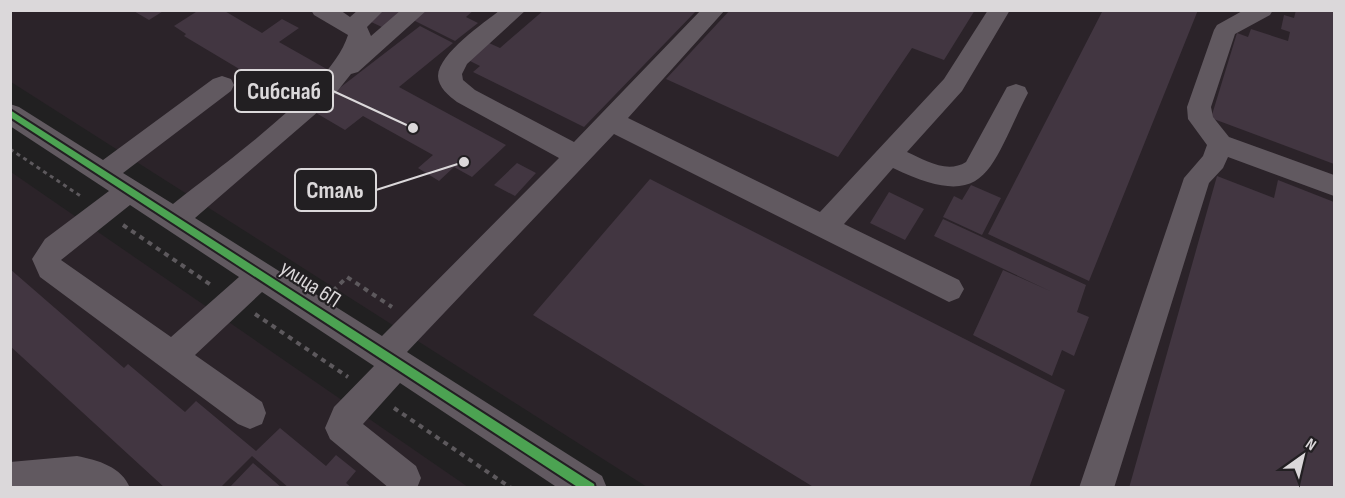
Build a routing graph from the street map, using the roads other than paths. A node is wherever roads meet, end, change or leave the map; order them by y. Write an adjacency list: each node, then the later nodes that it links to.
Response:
1 (322, 10): 8 (street)
2 (373, 10): 8 (street)
3 (416, 10): 9 (street)
4 (515, 10): 15 (street)
5 (714, 10): 13 (street)
6 (999, 10): 16 (street)
7 (1262, 10): 14 (street)
8 (352, 26): 9 (street)
9 (337, 77): 20 (street)
10 (222, 85): 17 (street)
11 (1016, 93): 16 (street)
12 (10, 113): 17 (street, улица 6П)
13 (611, 121): 15 (street); 21 (street)
14 (1220, 144): 18 (street); 31 (street)
15 (576, 156): 25 (street)
16 (890, 156): 21 (street)
17 (104, 173): 19 (street, улица 6П)
18 (1335, 186)
19 (130, 190): 20 (street, улица 6П); 24 (street)
20 (175, 219): 22 (street, улица 6П)
21 (825, 226): 23 (street)
22 (261, 275): 24 (street); 25 (street, улица 6П)
23 (949, 289)
24 (172, 356): 26 (street)
25 (391, 358): 27 (street); 30 (street, улица 6П)
26 (250, 413)
27 (404, 478)
28 (10, 479): 29 (street)
29 (113, 488)
30 (590, 488)
31 (1096, 488)

